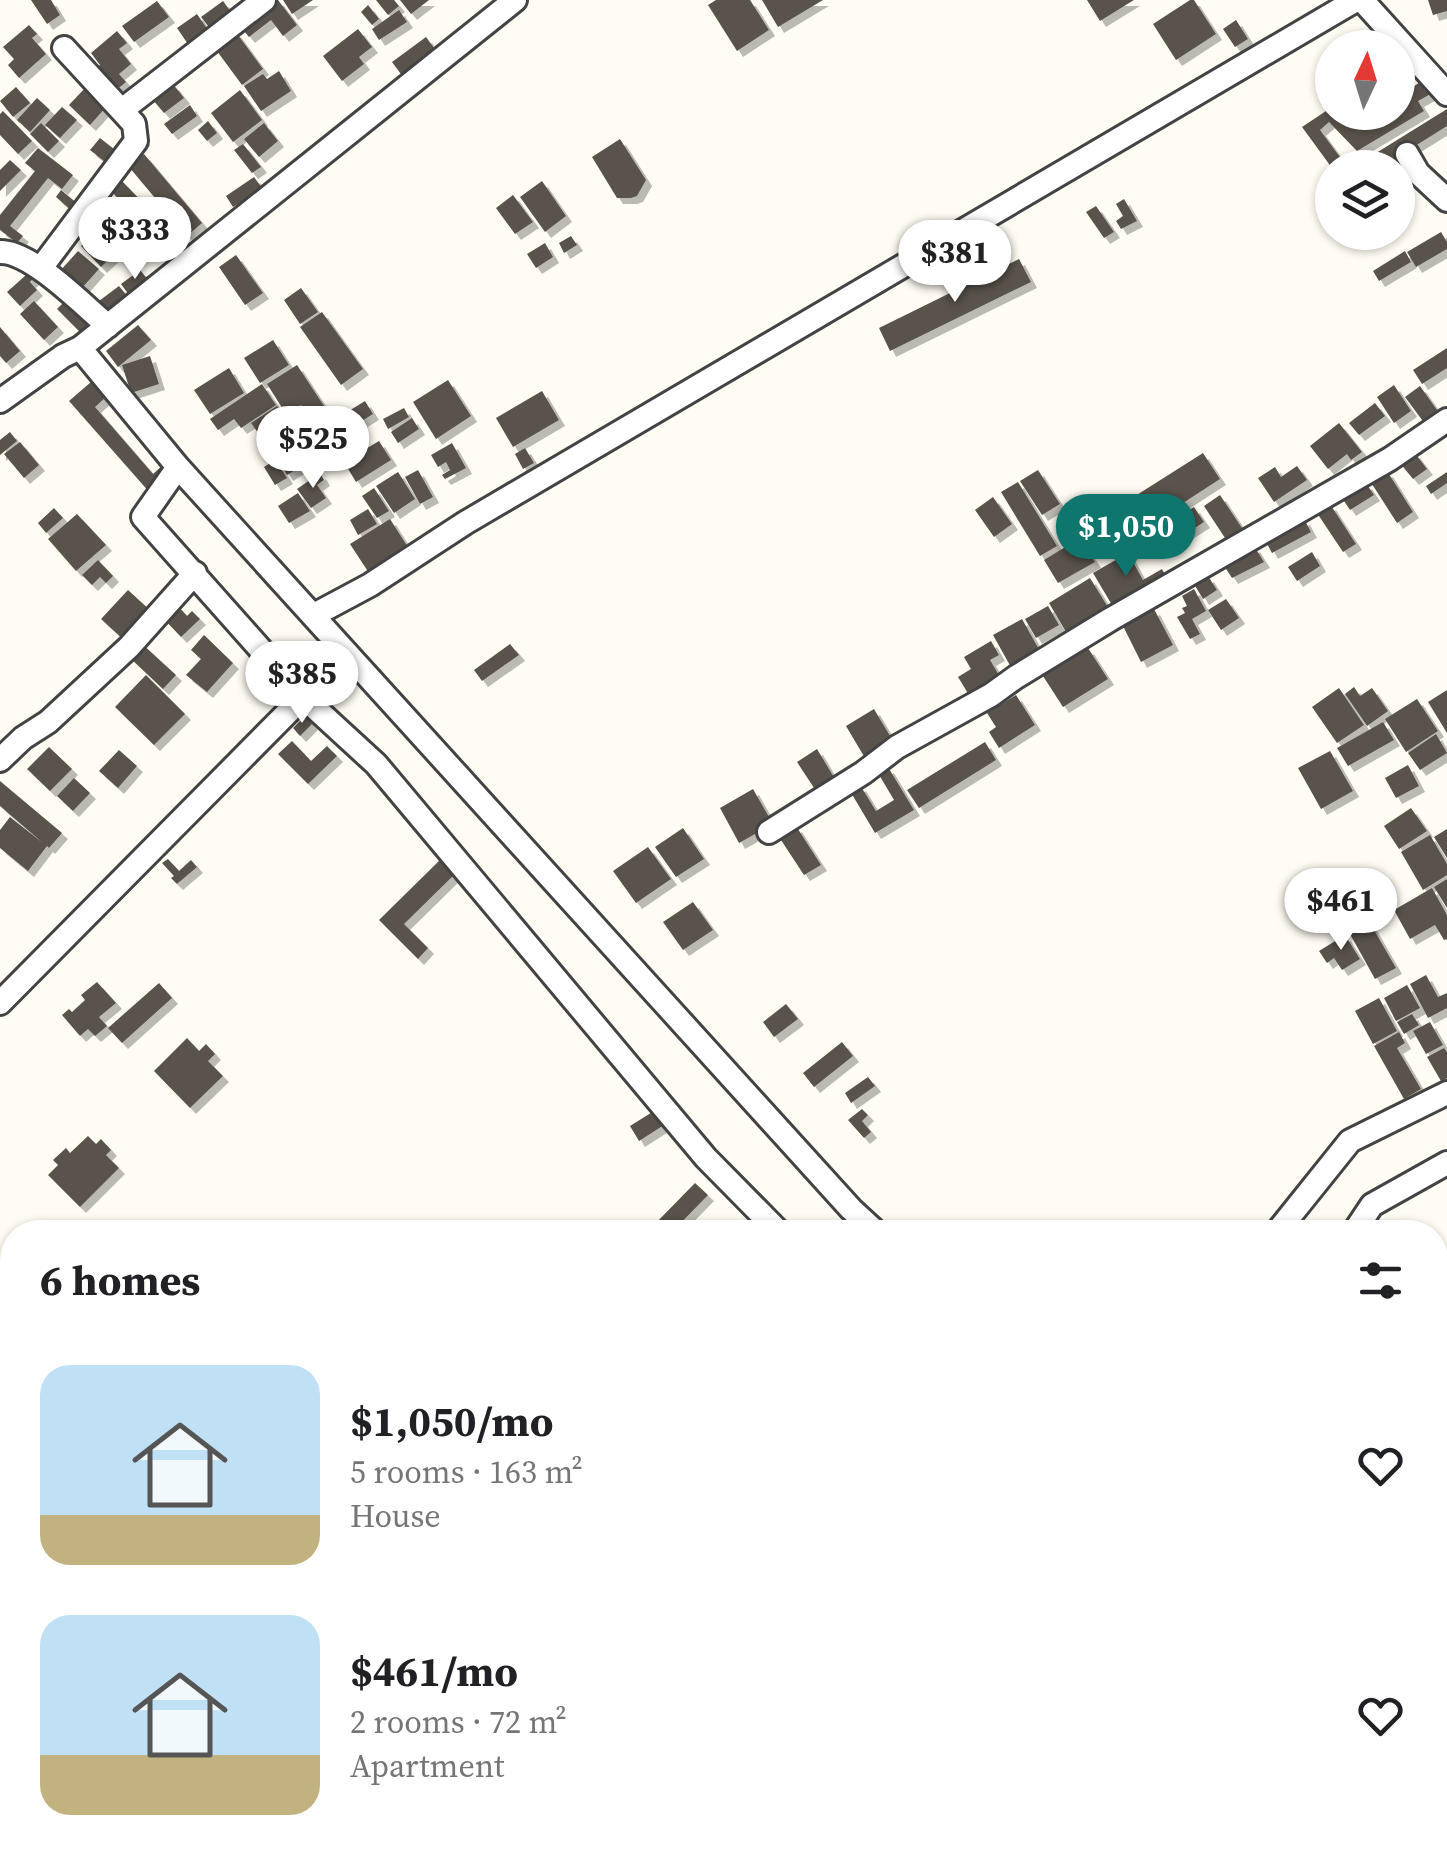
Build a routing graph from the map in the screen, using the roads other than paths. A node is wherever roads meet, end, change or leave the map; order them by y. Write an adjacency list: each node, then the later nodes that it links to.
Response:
1 (264, 0): 6 (street)
2 (515, 0): 11 (street)
3 (1359, 0): 5 (street); 17 (street)
4 (64, 48): 6 (street)
5 (1447, 94)
6 (122, 110): 10 (street)
7 (1415, 168): 8 (street)
8 (1447, 200)
9 (0, 252): 10 (street)
10 (41, 268): 11 (street)
11 (108, 326): 12 (street)
12 (71, 352): 13 (street); 15 (street)
13 (2, 398)
14 (1447, 420): 20 (street)
15 (178, 467): 16 (street); 17 (street)
16 (195, 573): 18 (street); 19 (street)
17 (314, 615): 25 (street)
18 (303, 697): 21 (street); 24 (street)
19 (0, 760)
20 (769, 832)
21 (0, 1002)
22 (1447, 1094): 26 (street)
23 (1447, 1163): 27 (street)
24 (767, 1220)
25 (863, 1220)
26 (1287, 1220)
27 (1362, 1220)

